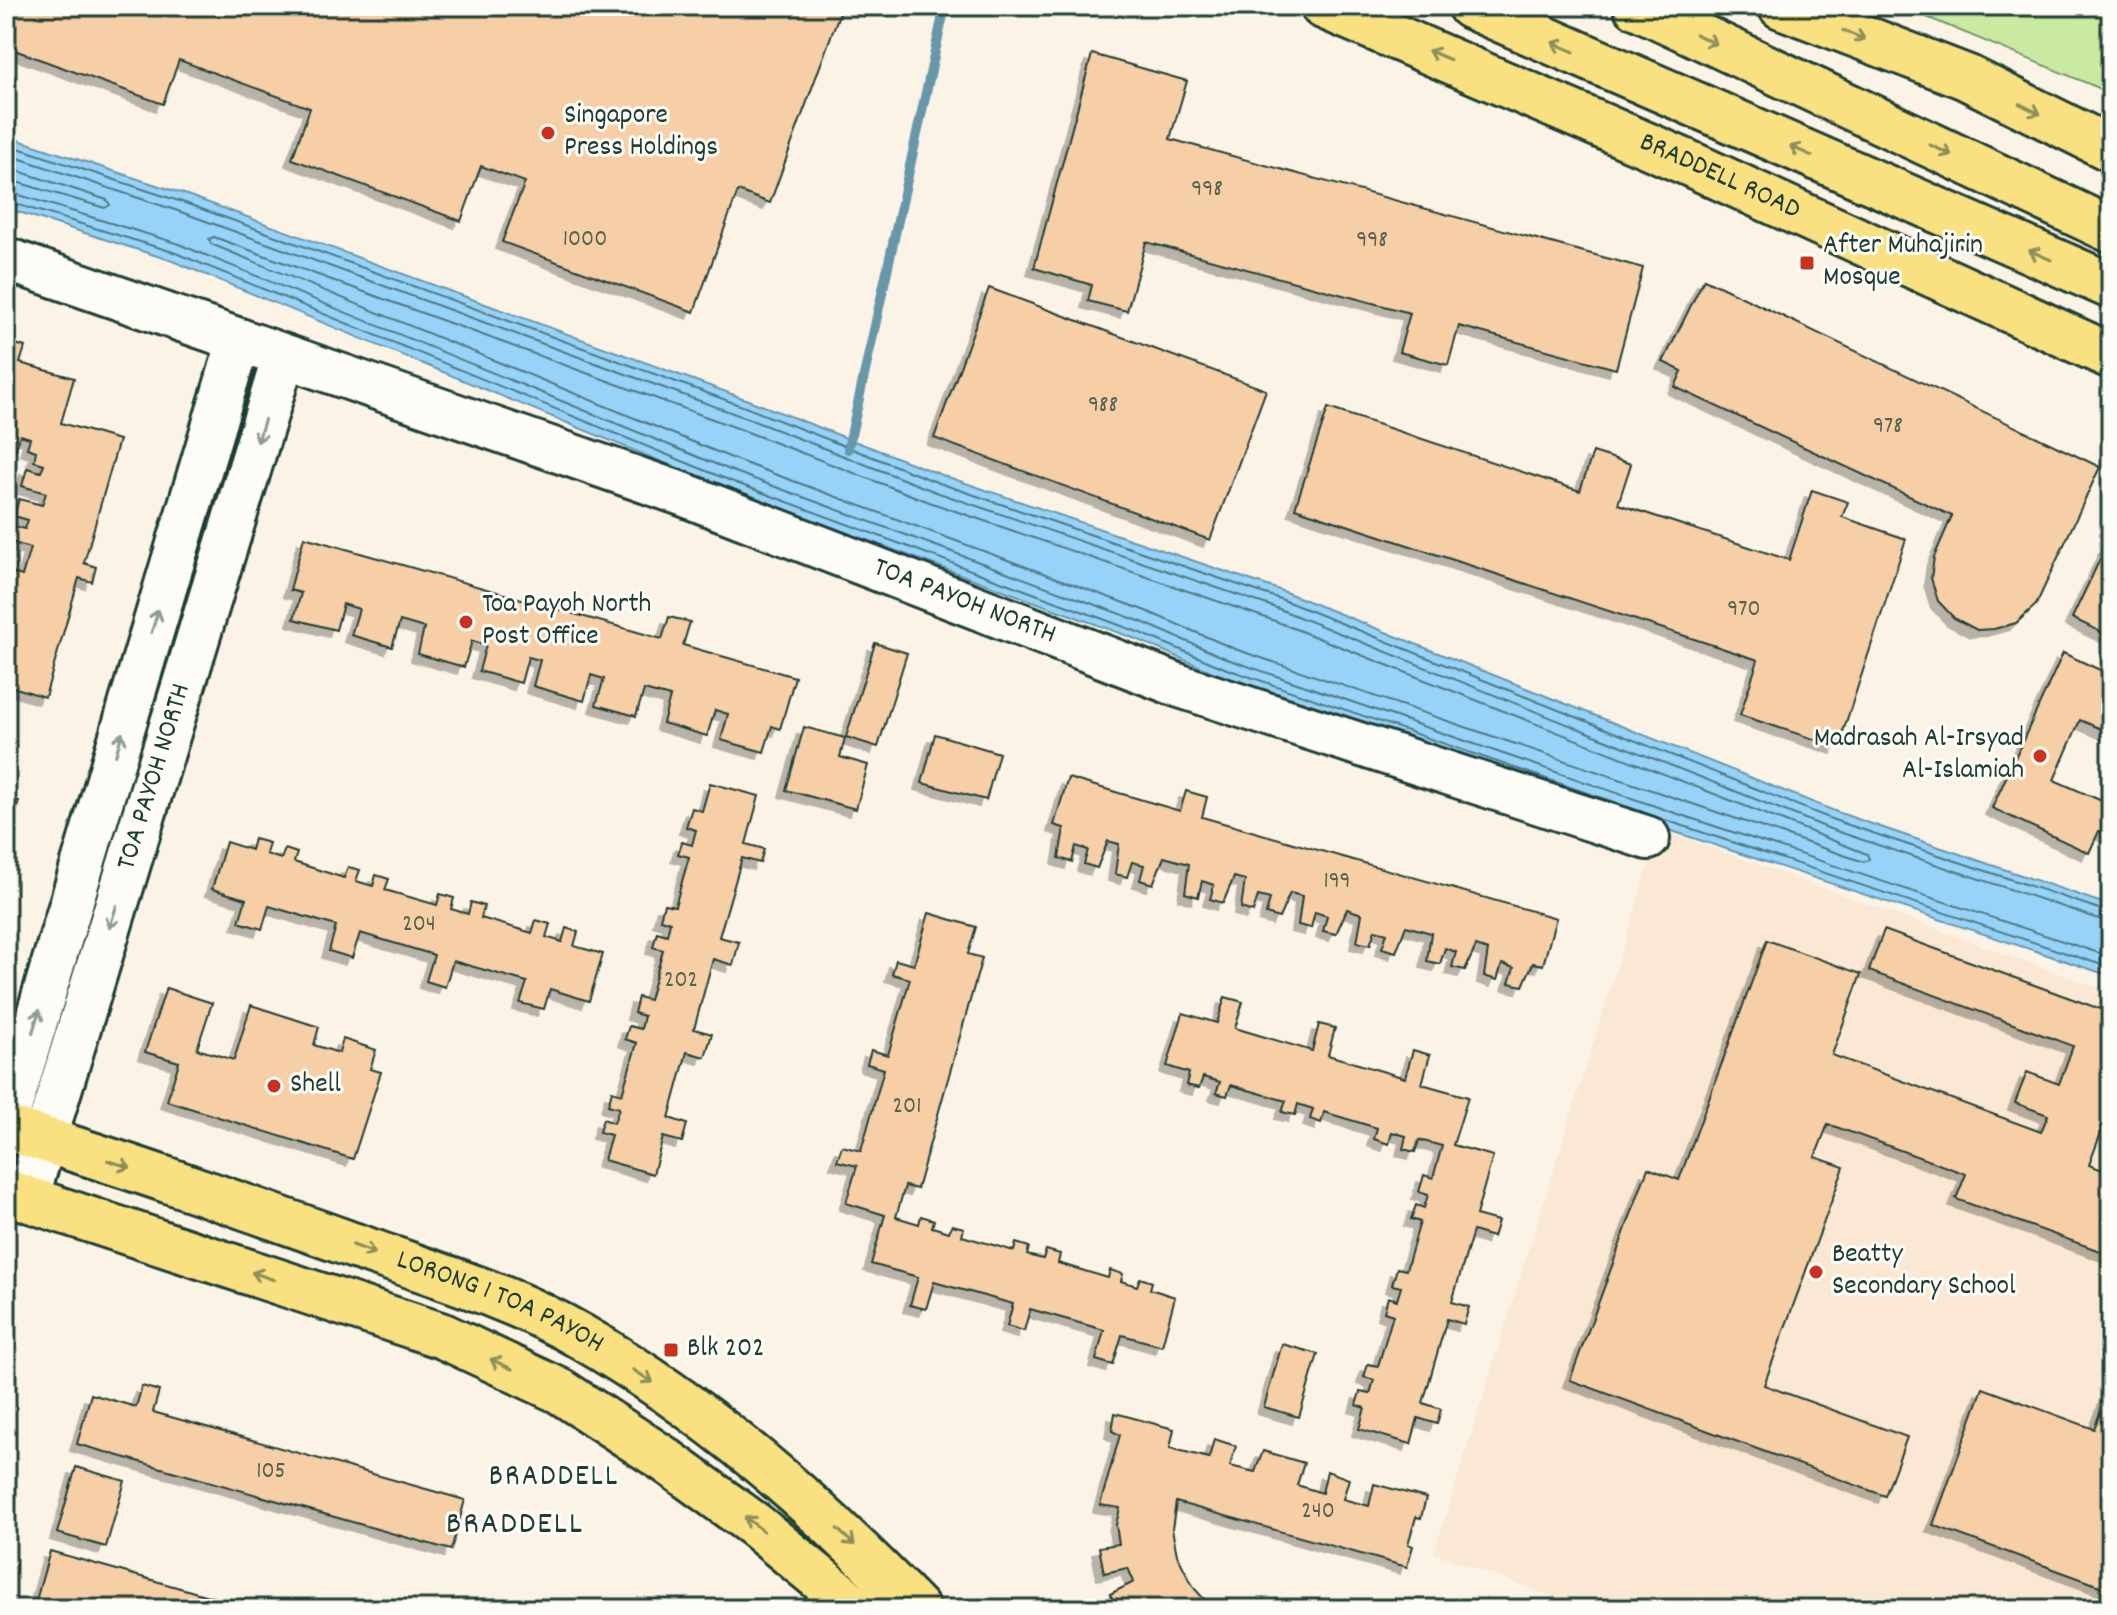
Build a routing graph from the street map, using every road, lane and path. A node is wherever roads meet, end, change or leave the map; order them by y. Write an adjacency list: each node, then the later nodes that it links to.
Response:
1 (1323, 6): 11 (main road, BRADDELL ROAD, one-way to 1)
2 (1470, 6): 8 (main road, BRADDELL ROAD, one-way to 2)
3 (1636, 6): 6 (main road, one-way to 6)
4 (1781, 6): 5 (main road, one-way to 5)
5 (2111, 149)
6 (2111, 230)
7 (6, 259): 9 (street, TOA PAYOH NORTH)
8 (2111, 286)
9 (239, 340): 10 (street, TOA PAYOH NORTH); 13 (street, TOA PAYOH NORTH, one-way to 9)
10 (284, 356): 12 (street, TOA PAYOH NORTH); 13 (street, TOA PAYOH NORTH, one-way to 13)
11 (2111, 356)
12 (1648, 838)
13 (19, 1130): 14 (street, TOA PAYOH NORTH); 16 (main road, LORONG 1 TOA PAYOH, one-way to 16)
14 (16, 1195): 15 (main road, LORONG 1 TOA PAYOH, one-way to 14)
15 (857, 1609)
16 (917, 1609)

